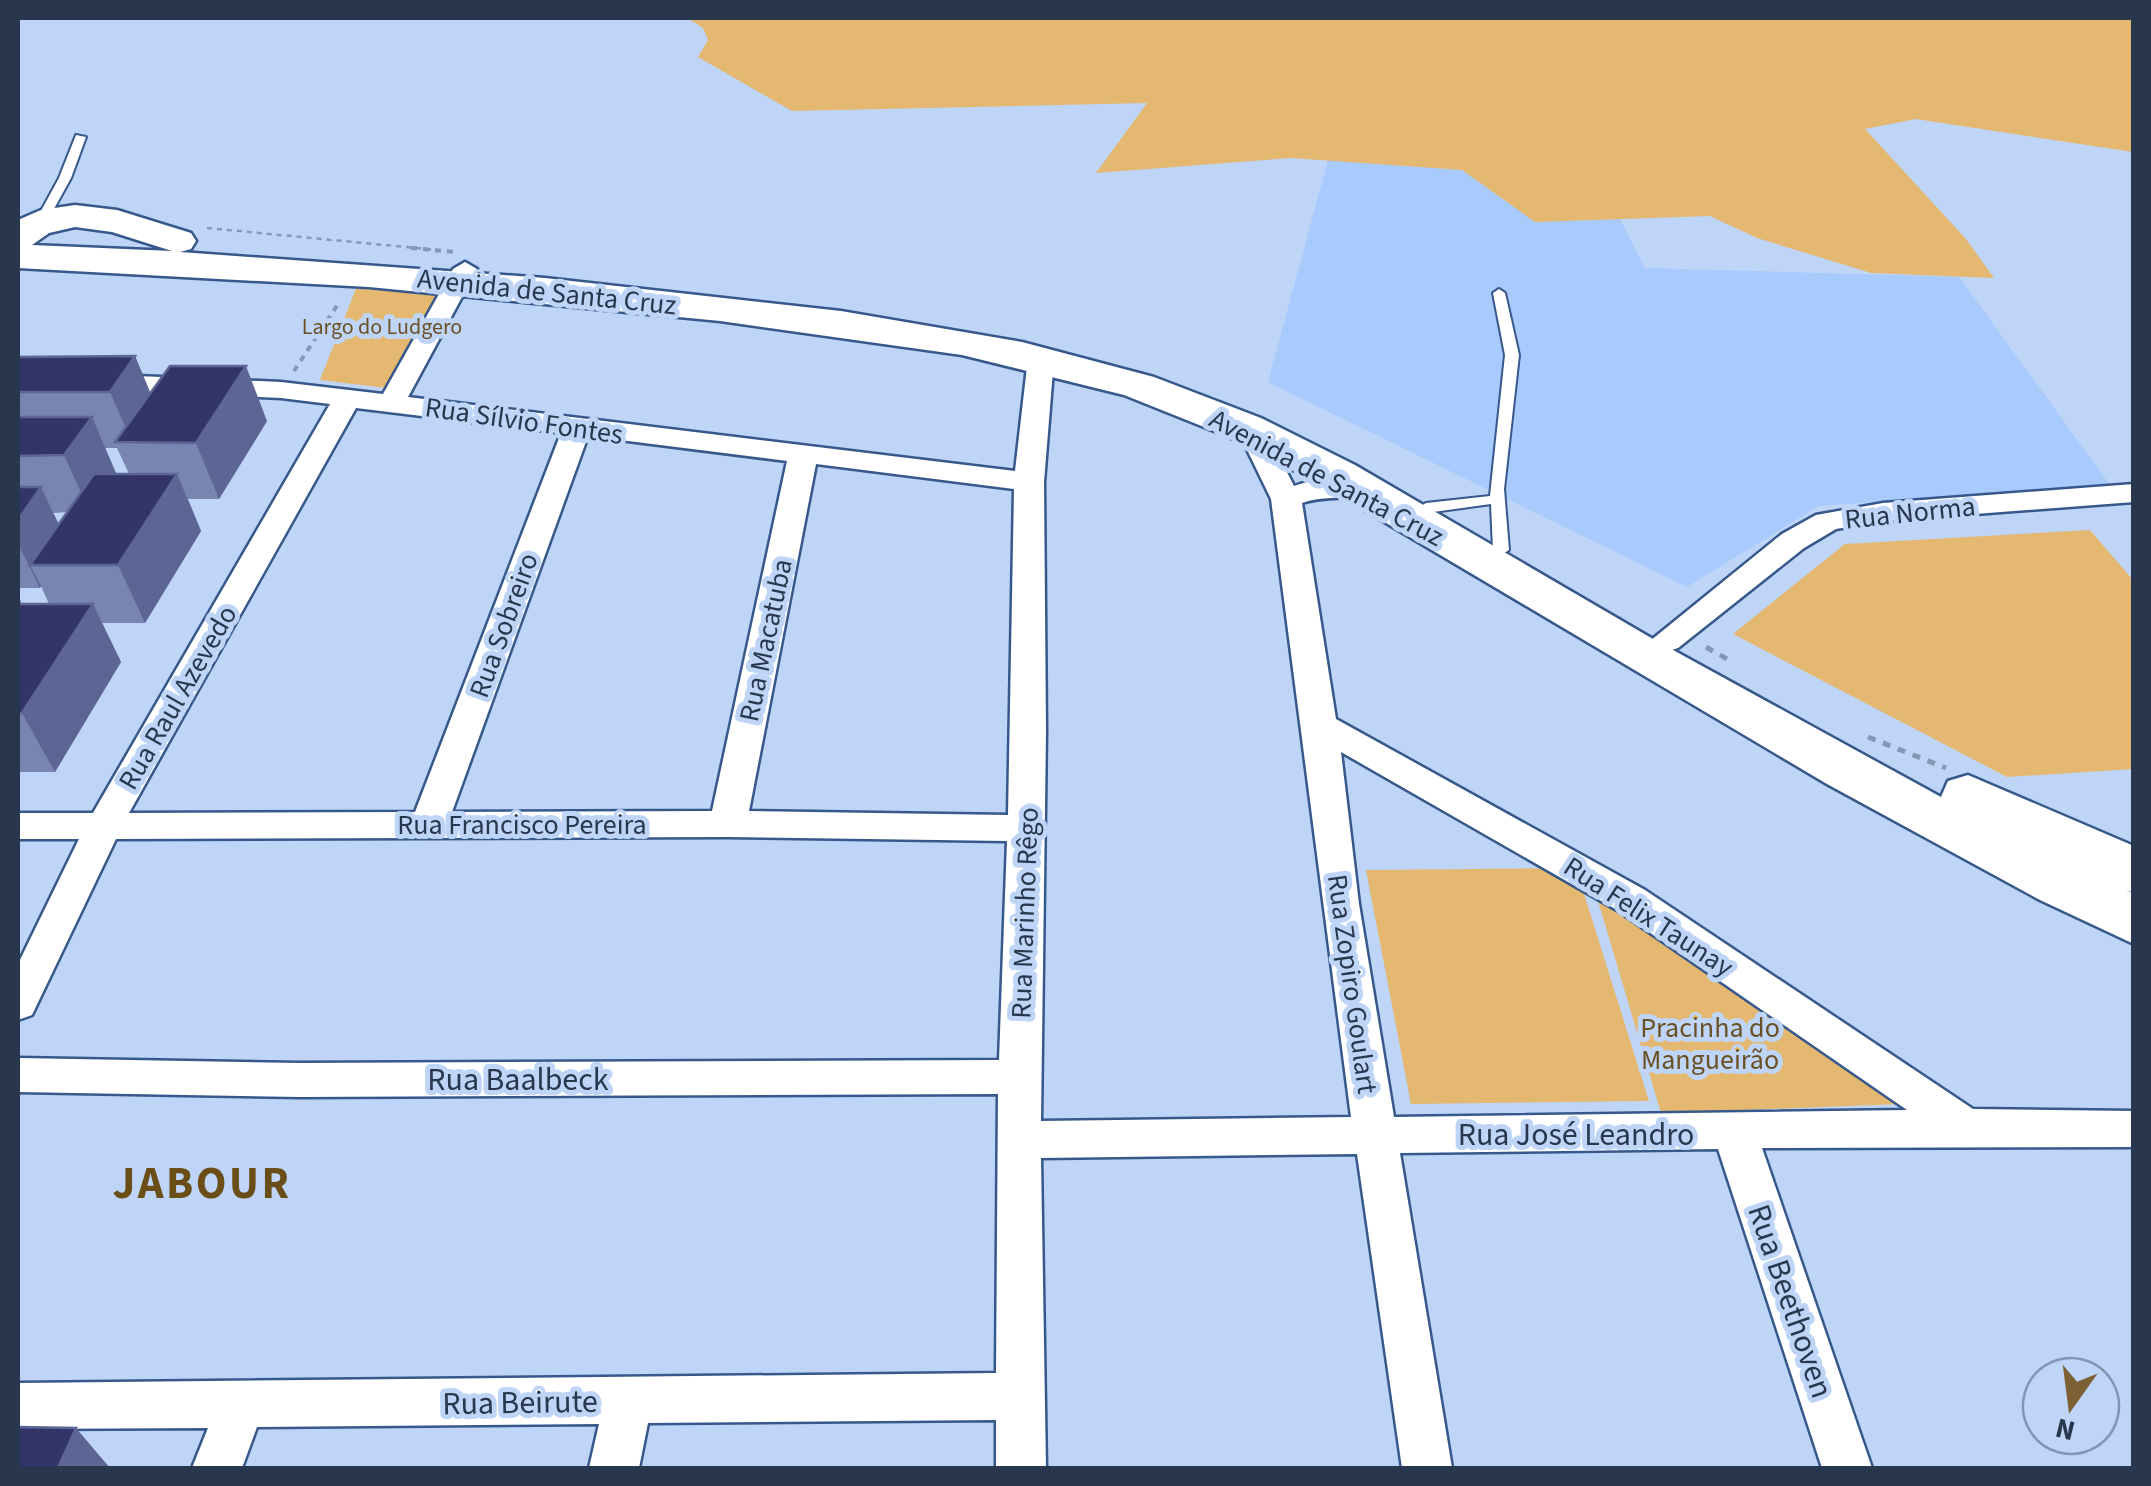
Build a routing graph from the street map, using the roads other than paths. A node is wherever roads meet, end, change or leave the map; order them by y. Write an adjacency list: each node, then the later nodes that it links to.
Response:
1 (80, 137): 2 (lane)
2 (23, 243): 3 (main road, Avenida de Santa Cruz); 3 (main road, Avenida de Santa Cruz)
3 (463, 268): 5 (main road, Avenida de Santa Cruz); 8 (street); 17 (main road, Avenida de Santa Cruz)
4 (1499, 292): 16 (lane)
5 (1041, 358): 10 (main road, Avenida de Santa Cruz); 12 (street, Rua Marinho Rêgo)
6 (18, 379): 7 (street, Rua Sílvio Fontes)
7 (348, 397): 8 (street, Rua Sílvio Fontes); 24 (street, Rua Raul Azevedo)
8 (392, 402): 9 (street, Rua Sílvio Fontes)
9 (577, 427): 11 (street, Rua Sílvio Fontes); 21 (street, Rua Sobreiro)
10 (1252, 432): 13 (main road, Avenida de Santa Cruz); 15 (street, Rua Zopiro Goulart)
11 (803, 456): 12 (street, Rua Sílvio Fontes); 22 (street, Rua Macatuba)
12 (1029, 482): 25 (street, Rua Marinho Rêgo)
13 (1358, 488): 15 (street); 26 (main road, Avenida de Santa Cruz)
14 (2134, 494): 19 (street, Rua Norma)
15 (1286, 498): 20 (street, Rua Zopiro Goulart)
16 (1498, 500): 17 (lane); 18 (lane)
17 (1426, 508): 18 (main road, Avenida de Santa Cruz)
18 (1501, 550): 19 (main road, Avenida de Santa Cruz)
19 (1672, 636): 26 (main road, Avenida de Santa Cruz)
20 (1320, 725): 30 (street, Rua Felix Taunay); 33 (street, Rua Zopiro Goulart)
21 (430, 824): 22 (street, Rua Francisco Pereira); 24 (street, Rua Francisco Pereira)
22 (728, 824): 25 (street, Rua Francisco Pereira)
23 (18, 826): 24 (street, Rua Francisco Pereira)
24 (104, 826): 27 (street, Rua Raul Azevedo)
25 (1026, 828): 29 (street, Rua Marinho Rêgo)
26 (2131, 910)
27 (18, 1004)
28 (18, 1076): 29 (street, Rua Baalbeck)
29 (1018, 1078): 34 (street, Rua Marinho Rêgo)
30 (1966, 1127): 31 (street, Rua José Leandro); 32 (street, Rua José Leandro)
31 (2134, 1129)
32 (1734, 1133): 33 (street, Rua José Leandro); 43 (street, Rua Beethoven)
33 (1376, 1135): 34 (street, Rua José Leandro); 42 (street, Rua Zopiro Goulart)
34 (1019, 1140): 35 (street, Rua Marinho Rêgo)
35 (1022, 1396): 36 (street, Rua Beirute); 41 (street, Rua Marinho Rêgo)
36 (628, 1400): 38 (street, Rua Beirute); 40 (street)
37 (18, 1406): 38 (street, Rua Beirute)
38 (240, 1407): 39 (street)
39 (217, 1468)
40 (614, 1468)
41 (1021, 1468)
42 (1427, 1468)
43 (1847, 1468)

